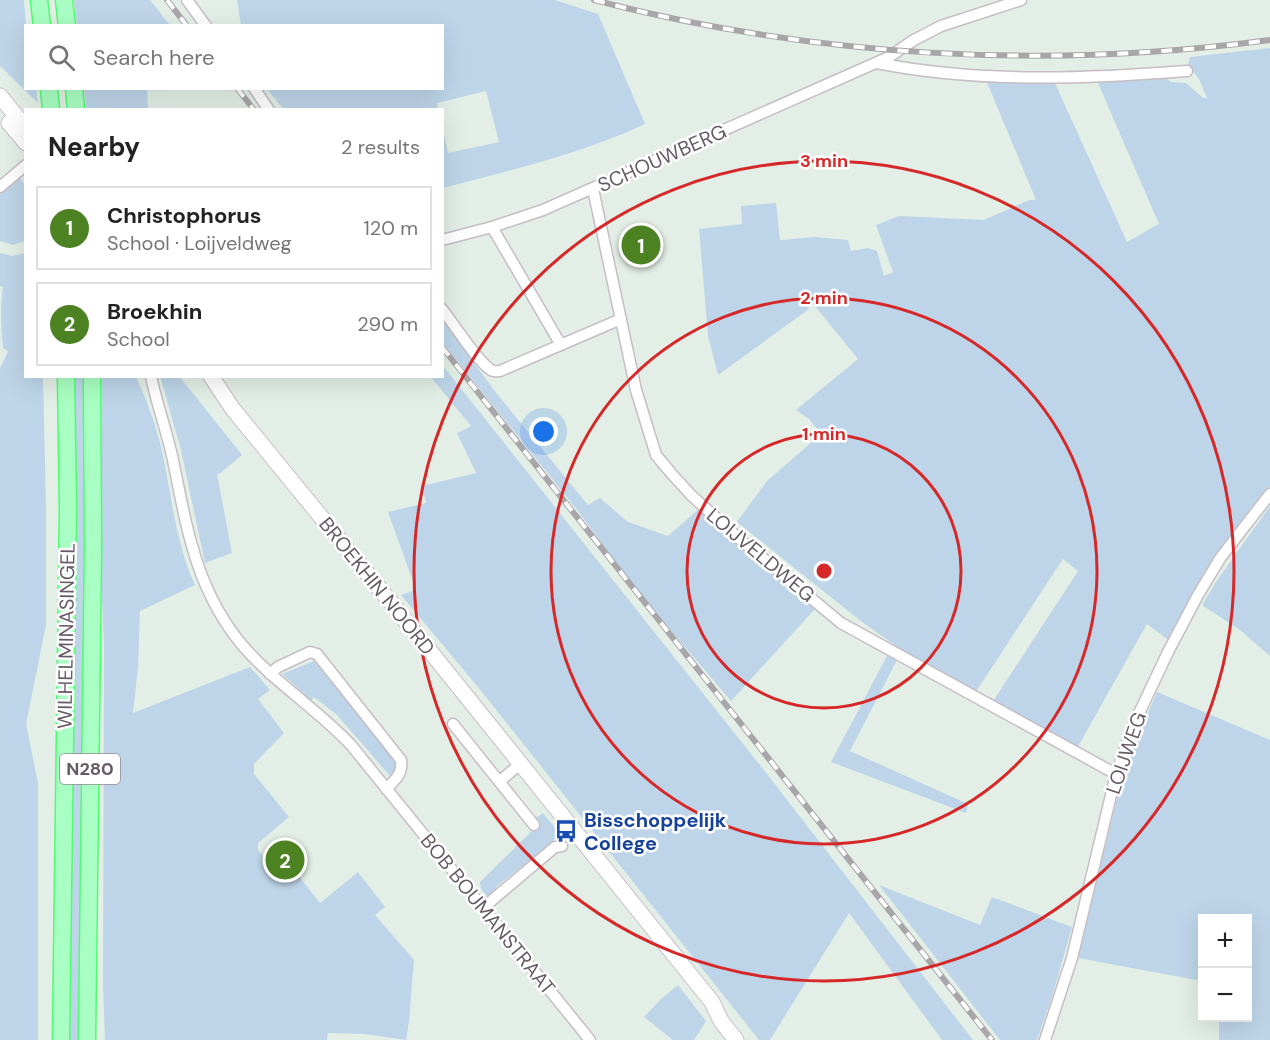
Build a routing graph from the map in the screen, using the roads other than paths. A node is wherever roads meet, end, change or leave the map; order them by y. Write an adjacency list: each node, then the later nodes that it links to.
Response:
1 (39, 0): 7 (main road)
2 (64, 0): 8 (main road)
3 (187, 0): 9 (street)
4 (983, 0): 6 (street)
5 (1021, 0): 6 (street, SCHOUWBERG)
6 (987, 12): 10 (street, SCHOUWBERG)
7 (42, 24)
8 (67, 24)
9 (205, 24)
10 (876, 63): 11 (street); 24 (street, SCHOUWBERG)
11 (1187, 70)
12 (49, 90): 16 (main road)
13 (74, 90): 17 (main road)
14 (255, 90): 18 (street)
15 (0, 96): 20 (street)
16 (51, 108)
17 (76, 108)
18 (268, 108)
19 (0, 111): 21 (street)
20 (24, 126)
21 (24, 141)
22 (24, 167): 23 (street)
23 (0, 187)
24 (593, 189): 25 (street, SCHOUWBERG); 28 (street, LOIJVELDWEG)
25 (492, 227): 26 (street, SCHOUWBERG); 29 (street)
26 (444, 239)
27 (444, 312): 29 (street)
28 (621, 319): 29 (street); 42 (street, LOIJVELDWEG)
29 (561, 345)
30 (66, 378): 49 (main road, WILHELMINASINGEL / N280)
31 (92, 378): 48 (main road, WILHELMINASINGEL / N280)
32 (144, 378): 36 (street, BOB BOUMANSTRAAT)
33 (151, 378): 36 (street, BOB BOUMANSTRAAT)
34 (203, 378): 37 (street, BROEKHIN NOORD)
35 (212, 378): 37 (street, BROEKHIN NOORD)
36 (156, 399): 39 (street, BOB BOUMANSTRAAT)
37 (232, 408): 41 (street, BROEKHIN NOORD)
38 (1270, 494): 42 (street, LOIJWEG)
39 (270, 674): 44 (street, BOB BOUMANSTRAAT); 44 (street)
40 (453, 724): 43 (street)
41 (520, 764): 43 (street); 53 (street, BROEKHIN NOORD)
42 (1116, 774): 54 (street, LOIJWEG)
43 (500, 781): 45 (street)
44 (386, 789): 47 (street, BOB BOUMANSTRAAT)
45 (534, 825)
46 (562, 846): 47 (street)
47 (484, 907): 52 (street, BOB BOUMANSTRAAT)
48 (87, 991): 50 (main road, WILHELMINASINGEL / N280); 51 (main road, N280)
49 (61, 1040)
50 (87, 1040)
51 (94, 1040)
52 (590, 1040)
53 (736, 1040)
54 (1045, 1040)

